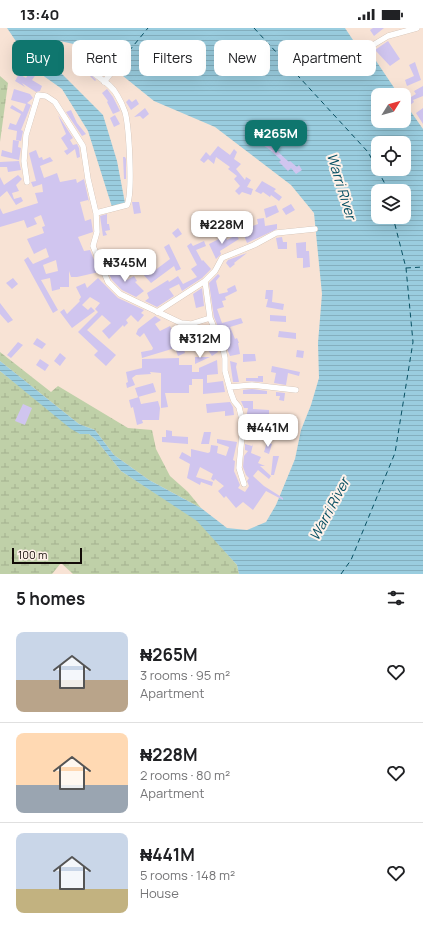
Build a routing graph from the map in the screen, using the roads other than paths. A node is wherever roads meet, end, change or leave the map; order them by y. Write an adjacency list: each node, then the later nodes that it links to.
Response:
1 (417, 28): 2 (street)
2 (376, 43)
3 (97, 76): 5 (street)
4 (109, 76): 5 (street)
5 (104, 82): 7 (street)
6 (27, 182): 7 (street)
7 (96, 213): 10 (street)
8 (315, 229): 9 (street)
9 (205, 281): 10 (street); 11 (street)
10 (156, 312): 11 (street)
11 (210, 318): 12 (street)
12 (230, 387): 13 (street); 14 (street)
13 (296, 390)
14 (244, 484)

